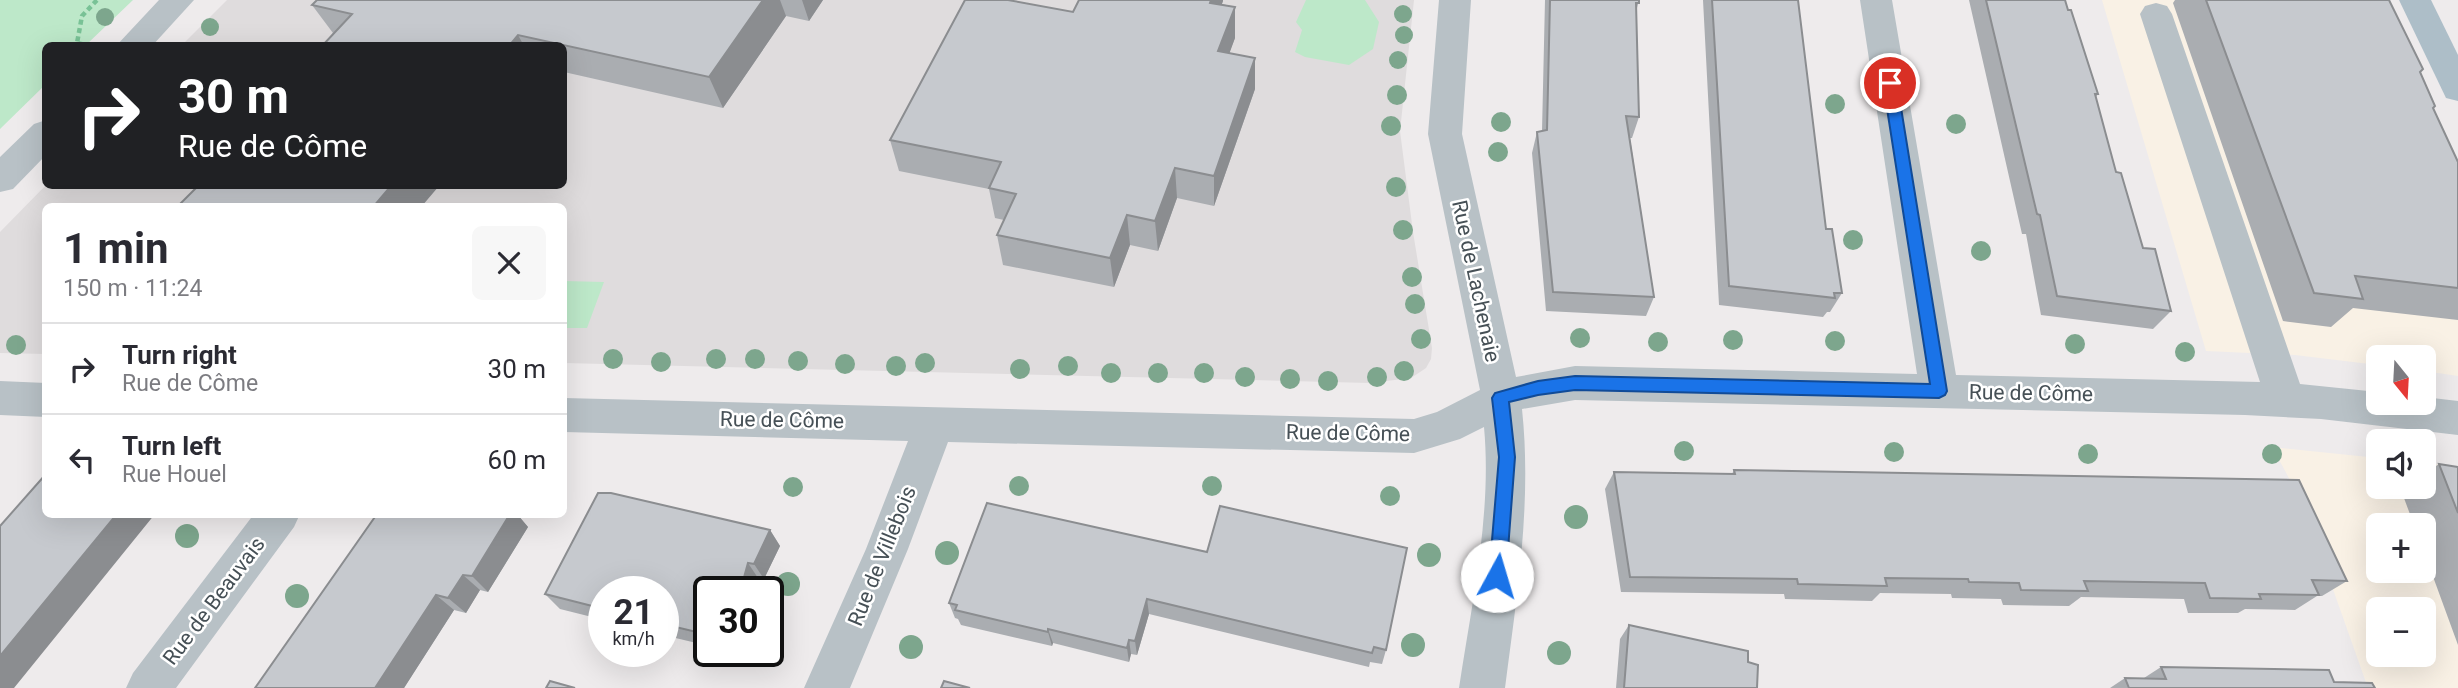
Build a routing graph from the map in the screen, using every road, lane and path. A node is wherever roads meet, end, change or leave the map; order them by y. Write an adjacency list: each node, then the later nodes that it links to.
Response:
1 (97, 0): 7 (path)
2 (178, 0): 8 (street)
3 (1455, 0): 14 (street, Rue de Lachenaie)
4 (1876, 0): 12 (street)
5 (2415, 0): 9 (main road)
6 (2156, 14): 16 (street)
7 (77, 42)
8 (136, 42)
9 (2458, 89)
10 (42, 137): 11 (street)
11 (0, 179)
12 (1939, 391): 14 (street, Rue de Côme); 16 (street, Rue de Côme)
13 (0, 398): 15 (street)
14 (1501, 398): 19 (street, Rue de Côme); 23 (street, Rue de Lachenaie)
15 (42, 400)
16 (2287, 401): 18 (street, Rue de Côme)
17 (567, 415): 19 (street, Rue de Côme)
18 (2458, 418)
19 (934, 424): 22 (street, Rue de Villebois)
20 (275, 518): 21 (street, Rue de Beauvais)
21 (149, 688)
22 (827, 688)
23 (1482, 688)

